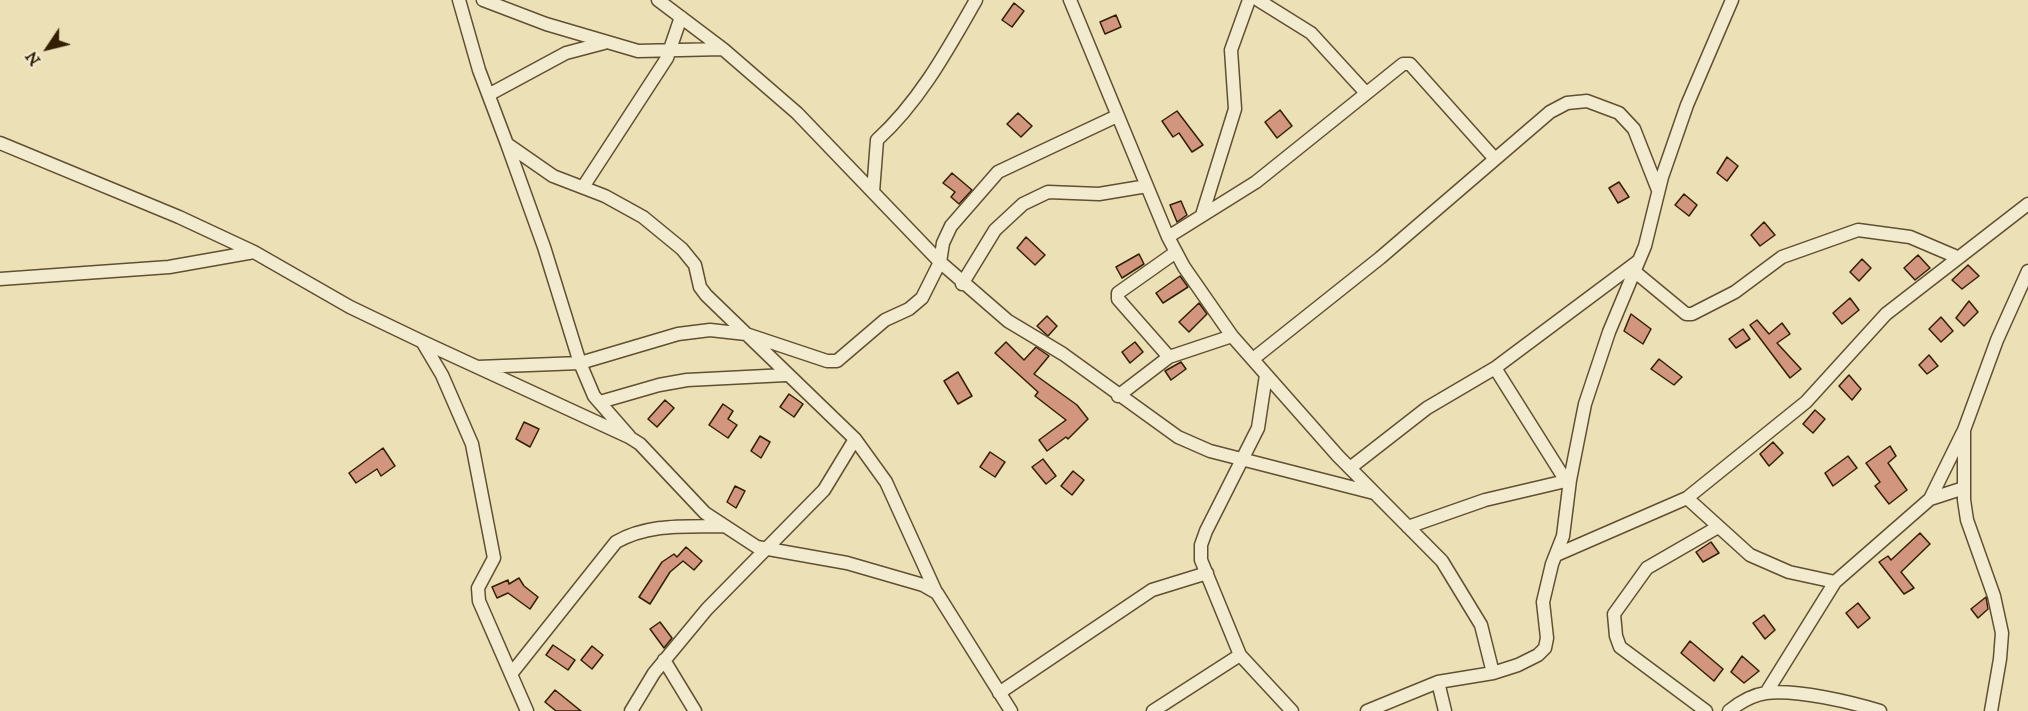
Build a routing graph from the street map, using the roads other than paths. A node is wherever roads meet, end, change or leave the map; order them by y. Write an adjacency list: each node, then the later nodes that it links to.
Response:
1 (459, 0): 14 (street)
2 (483, 0): 10 (street)
3 (658, 0): 9 (street)
4 (976, 0): 22 (street)
5 (1070, 0): 15 (street)
6 (1250, 0): 24 (street)
7 (1258, 0): 13 (street)
8 (1732, 0): 21 (street)
9 (681, 17): 11 (street); 12 (street)
10 (605, 43): 12 (street); 14 (street)
11 (723, 49): 12 (street); 22 (street)
12 (671, 51): 20 (street)
13 (1366, 93): 18 (street); 24 (street)
14 (490, 94): 17 (street)
15 (1117, 116): 19 (street); 29 (street)
16 (0, 143): 26 (street)
17 (507, 144): 20 (street); 39 (street)
18 (1495, 159): 21 (street); 38 (street)
19 (1147, 186): 25 (street); 33 (street)
20 (582, 187): 34 (street)
21 (1658, 191): 30 (street)
22 (873, 192): 29 (street)
23 (2028, 204): 28 (street)
24 (1202, 215): 25 (street)
25 (1168, 237): 27 (street)
26 (254, 252): 32 (street); 36 (street)
27 (1176, 252): 35 (street); 37 (street)
28 (1957, 257): 30 (street); 54 (street)
29 (940, 262): 33 (street); 34 (street)
30 (1636, 266): 41 (street); 51 (street)
31 (2028, 271): 46 (street)
32 (0, 279)
33 (962, 284): 44 (street)
34 (746, 334): 39 (street); 42 (street)
35 (1232, 336): 37 (street); 38 (street)
36 (423, 342): 40 (street); 67 (street)
37 (1169, 357): 44 (street)
38 (1253, 359): 43 (street)
39 (580, 363): 40 (street); 45 (street)
40 (474, 367): 47 (street)
41 (1495, 368): 50 (street); 51 (street)
42 (786, 375): 45 (street); 48 (street)
43 (1266, 375): 49 (street); 50 (street)
44 (1118, 396): 49 (street)
45 (600, 402): 47 (street)
46 (1964, 430): 52 (street); 55 (street)
47 (629, 437): 56 (street)
48 (855, 439): 59 (street); 63 (street)
49 (1242, 459): 53 (street); 61 (street)
50 (1350, 468): 53 (street)
51 (1568, 480): 57 (street); 60 (street)
52 (1964, 488): 55 (street); 82 (street)
53 (1374, 493): 57 (street)
54 (1687, 498): 58 (street); 60 (street)
55 (1930, 499): 62 (street)
56 (723, 526): 59 (street); 67 (street)
57 (1408, 527): 66 (street)
58 (1718, 527): 62 (street); 79 (street)
59 (768, 549): 63 (street); 65 (street)
60 (1556, 555): 66 (street)
61 (1207, 573): 64 (street); 69 (street)
62 (1835, 582): 70 (street)
63 (937, 593): 69 (street)
64 (1240, 655): 75 (street); 76 (street)
65 (664, 660): 72 (street); 73 (street)
66 (1493, 673): 68 (street)
67 (510, 674): 71 (street)
68 (1438, 682): 77 (street); 78 (street)
69 (999, 693): 74 (street)
70 (1766, 693): 80 (street); 81 (street)
71 (524, 710)
72 (631, 711)
73 (694, 711)
74 (1011, 711)
75 (1153, 711)
76 (1292, 711)
77 (1367, 711)
78 (1445, 711)
79 (1706, 711)
80 (1729, 711)
81 (1880, 711)
82 (1991, 711)

